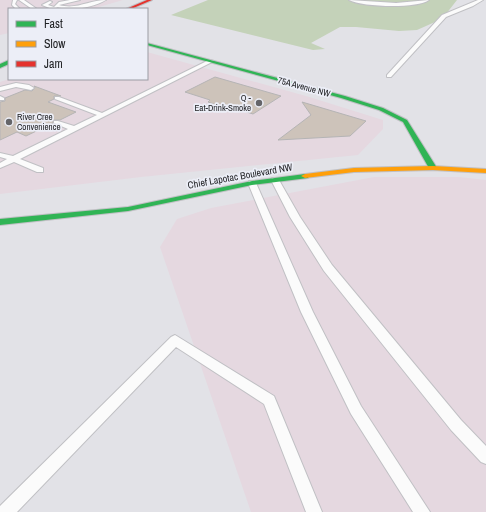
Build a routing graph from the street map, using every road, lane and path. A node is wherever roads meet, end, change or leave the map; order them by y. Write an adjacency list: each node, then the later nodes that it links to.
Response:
1 (15, 0): 12 (lane)
2 (21, 0): 13 (lane)
3 (78, 0): 15 (lane)
4 (104, 0): 11 (lane)
5 (150, 0): 18 (street)
6 (351, 0): 7 (lane)
7 (427, 0)
8 (481, 0): 23 (lane)
9 (50, 2): 14 (lane)
10 (158, 2): 19 (street); 20 (street)
11 (95, 4): 16 (lane); 17 (lane)
12 (17, 8)
13 (33, 8)
14 (54, 8)
15 (65, 8)
16 (74, 8)
17 (78, 8)
18 (130, 8)
19 (140, 8)
20 (148, 8)
21 (148, 44): 22 (street, 75A Avenue NW)
22 (210, 61): 27 (lane); 33 (street, 75A Avenue NW)
23 (389, 76)
24 (31, 88): 25 (lane)
25 (0, 89)
26 (56, 98): 27 (lane)
27 (102, 115): 29 (lane)
28 (56, 122): 29 (lane)
29 (74, 129): 31 (lane)
30 (0, 155): 31 (lane)
31 (14, 159): 32 (lane); 34 (lane)
32 (0, 166)
33 (433, 168): 35 (street, Chief Lapotac Boulevard NW); 36 (street, Chief Lapotac Boulevard NW)
34 (40, 170)
35 (486, 171)
36 (275, 180): 37 (street, Chief Lapotac Boulevard NW); 39 (lane)
37 (252, 183): 38 (street, Chief Lapotac Boulevard NW); 42 (lane)
38 (0, 222)
39 (486, 457)
40 (6, 512): 41 (lane)
41 (314, 512)
42 (422, 512)

